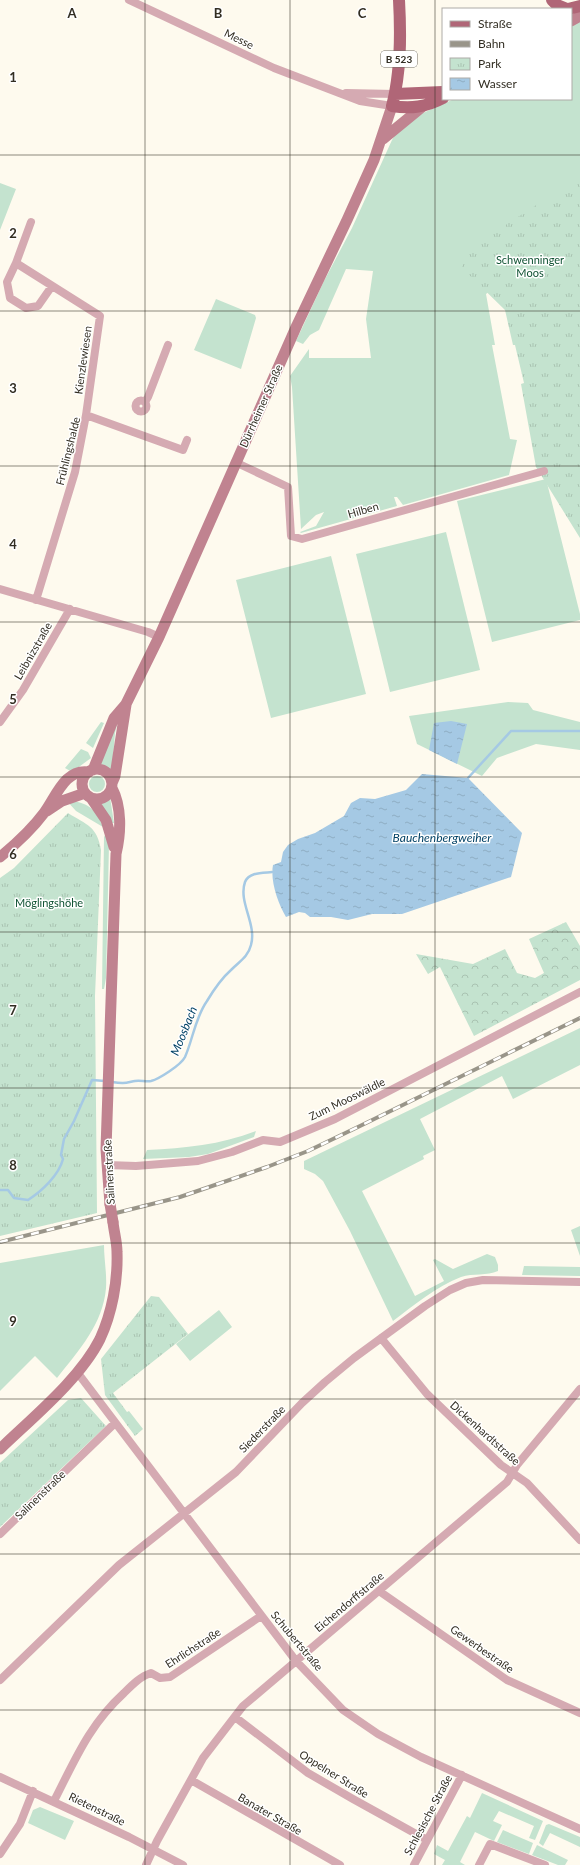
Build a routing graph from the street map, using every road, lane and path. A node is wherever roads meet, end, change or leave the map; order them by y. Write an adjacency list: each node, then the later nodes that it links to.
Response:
1 (129, 0): 6 (street, Messe)
2 (399, 0): 7 (main road, B 523)
3 (551, 3): 4 (main road)
4 (564, 8)
5 (442, 92): 7 (main road)
6 (342, 94): 7 (street, Messe); 9 (street, Messe)
7 (396, 94): 9 (main road, B 523)
8 (442, 98): 10 (main road)
9 (392, 106): 10 (main road); 11 (main road, Dürrheimer Straße)
10 (422, 107): 11 (main road)
11 (382, 139): 19 (main road, Dürrheimer Straße)
12 (31, 222): 13 (street)
13 (16, 263): 14 (street, Kienzlewiesen); 14 (street)
14 (52, 286): 17 (street, Kienzlewiesen)
15 (168, 345): 16 (street)
16 (145, 402)
17 (86, 414): 18 (street, Frühlingshalde); 22 (street, Frühlingshalde)
18 (187, 440)
19 (235, 462): 20 (street, Hilben); 24 (main road, Dürrheimer Straße)
20 (544, 471)
21 (0, 589): 22 (street)
22 (36, 600): 23 (street)
23 (70, 609): 24 (street); 26 (street, Leibnizstraße)
24 (159, 637): 25 (main road, Dürrheimer Straße)
25 (126, 704): 27 (main road, Dürrheimer Straße); 28 (main road, Dürrheimer Straße)
26 (0, 722)
27 (91, 771): 28 (main road); 29 (main road); 30 (main road)
28 (112, 785): 29 (main road); 31 (main road, Salinenstraße)
29 (88, 796): 30 (main road); 31 (main road, Salinenstraße)
30 (45, 812): 32 (main road)
31 (116, 854): 34 (main road, Salinenstraße)
32 (0, 857)
33 (580, 992): 34 (street, Zum Mooswäldle)
34 (106, 1165): 37 (main road, Salinenstraße, bridge)
35 (580, 1282): 36 (street, Siederstraße)
36 (381, 1338): 41 (street, Dickenhardtstraße); 42 (street, Siederstraße)
37 (77, 1372): 39 (street, Schubertstraße); 40 (main road, Salinenstraße)
38 (580, 1389): 41 (street, Eichendorffstraße)
39 (115, 1423): 42 (street, Schubertstraße); 43 (street, Salinenstraße)
40 (0, 1449)
41 (513, 1473): 44 (street, Dickenhardtstraße); 45 (street, Eichendorffstraße)
42 (185, 1513): 46 (street, Schubertstraße); 48 (street, Siederstraße)
43 (0, 1534)
44 (580, 1540)
45 (379, 1591): 47 (street, Eichendorffstraße); 49 (street, Gewerbestraße)
46 (261, 1616): 47 (street, Schubertstraße); 55 (street, Ehrlichstraße)
47 (296, 1660): 50 (street, Eichendorffstraße); 51 (street, Schubertstraße)
48 (0, 1680)
49 (580, 1714)
50 (235, 1717): 53 (street, Eichendorffstraße); 57 (street, Oppelner Straße)
51 (462, 1774): 56 (street, Schubertstraße); 57 (street, Schlesische Straße)
52 (0, 1777): 54 (street, Rietenstraße)
53 (191, 1780): 58 (street, Eichendorffstraße); 62 (street, Banater Straße)
54 (33, 1791): 55 (street, Rietenstraße); 59 (street)
55 (54, 1801): 58 (street, Rietenstraße)
56 (580, 1829)
57 (427, 1840): 63 (street, Schlesische Straße)
58 (154, 1849): 60 (street, Eichendorffstraße); 61 (street, Rietenstraße)
59 (0, 1854)
60 (146, 1865)
61 (183, 1865)
62 (340, 1865)
63 (414, 1865)
64 (479, 1865): 65 (street)
65 (545, 1865)

